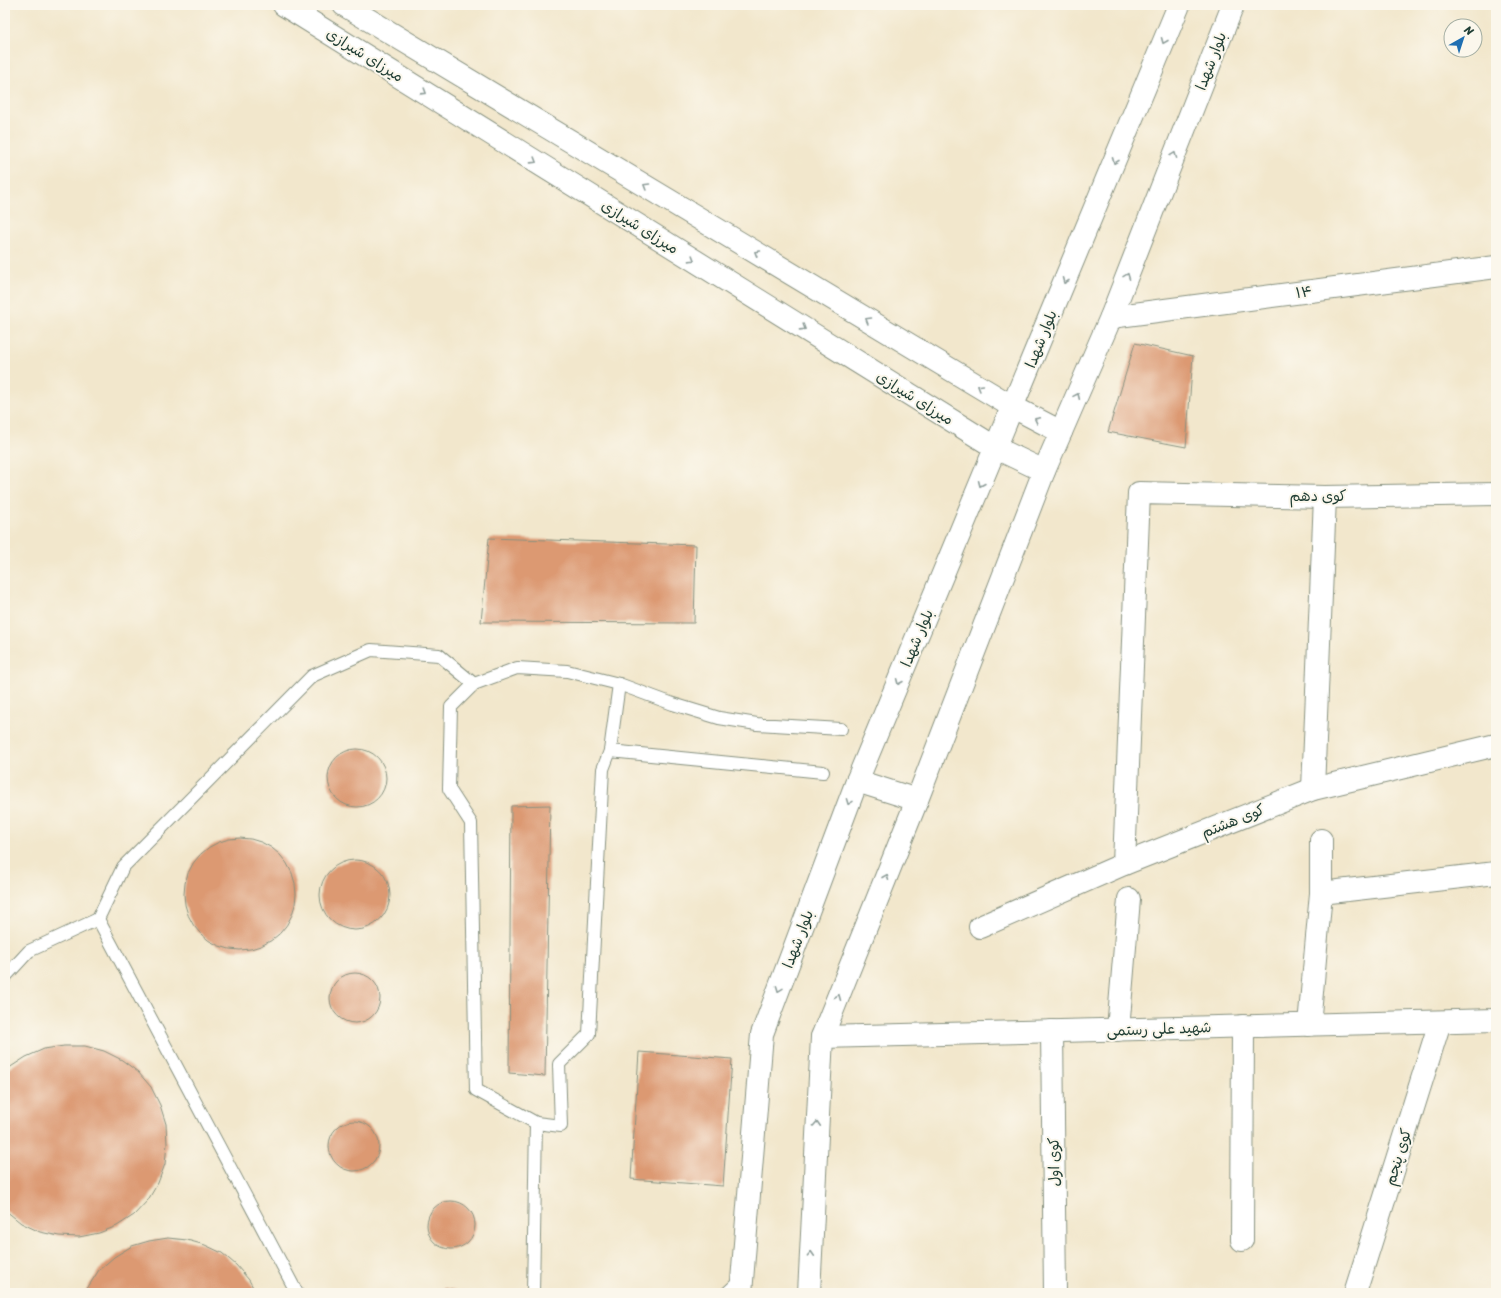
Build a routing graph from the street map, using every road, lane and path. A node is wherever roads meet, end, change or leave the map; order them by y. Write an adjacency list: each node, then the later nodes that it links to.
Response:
1 (284, 5): 9 (main road, میرزای شیرازی, one-way to 9)
2 (344, 5): 7 (main road, میرزای شیرازی, one-way to 2)
3 (1179, 5): 7 (main road, بلوار شهدا, one-way to 7)
4 (1232, 5): 6 (main road, بلوار شهدا, one-way to 4)
5 (1496, 267): 6 (main road, ۱۴)
6 (1111, 317): 8 (main road, بلوار شهدا, one-way to 6)
7 (1013, 407): 8 (main road, میرزای شیرازی, one-way to 7); 9 (main road, بلوار شهدا)
8 (1061, 432): 10 (main road, بلوار شهدا)
9 (996, 448): 10 (main road, میرزای شیرازی); 19 (main road, بلوار شهدا, one-way to 19)
10 (1044, 472): 21 (main road, بلوار شهدا)
11 (1496, 494): 12 (main road, کوی دهم)
12 (1325, 497): 20 (main road); 23 (main road, کوی دهم)
13 (474, 684): 14 (lane); 27 (lane); 37 (lane)
14 (619, 684): 15 (lane); 17 (lane)
15 (841, 729)
16 (1496, 745): 20 (main road, کوی هشتم)
17 (610, 752): 18 (lane); 37 (lane)
18 (823, 772)
19 (857, 781): 21 (main road); 39 (main road, بلوار شهدا, one-way to 39)
20 (1313, 789): 23 (main road, کوی هشتم)
21 (917, 800): 36 (main road, بلوار شهدا, one-way to 21)
22 (1321, 840): 25 (main road)
23 (1124, 864): 28 (main road, کوی هشتم)
24 (1496, 873): 25 (main road)
25 (1321, 893): 32 (main road)
26 (1129, 899): 34 (main road)
27 (98, 920): 29 (lane); 40 (lane)
28 (980, 927)
29 (5, 977)
30 (1496, 1020): 31 (main road, شهید علی رستمی)
31 (1440, 1022): 32 (main road, شهید علی رستمی); 44 (main road, کوی پنجم)
32 (1309, 1025): 33 (main road, شهید علی رستمی)
33 (1243, 1026): 34 (main road, شهید علی رستمی); 38 (main road)
34 (1118, 1030): 35 (main road, شهید علی رستمی)
35 (1052, 1032): 36 (main road, شهید علی رستمی); 43 (main road, کوی اول)
36 (822, 1037): 42 (main road, بلوار شهدا, one-way to 36)
37 (536, 1123): 41 (lane)
38 (1242, 1240)
39 (737, 1288)
40 (297, 1293)
41 (534, 1293)
42 (809, 1293)
43 (1055, 1293)
44 (1355, 1293)

